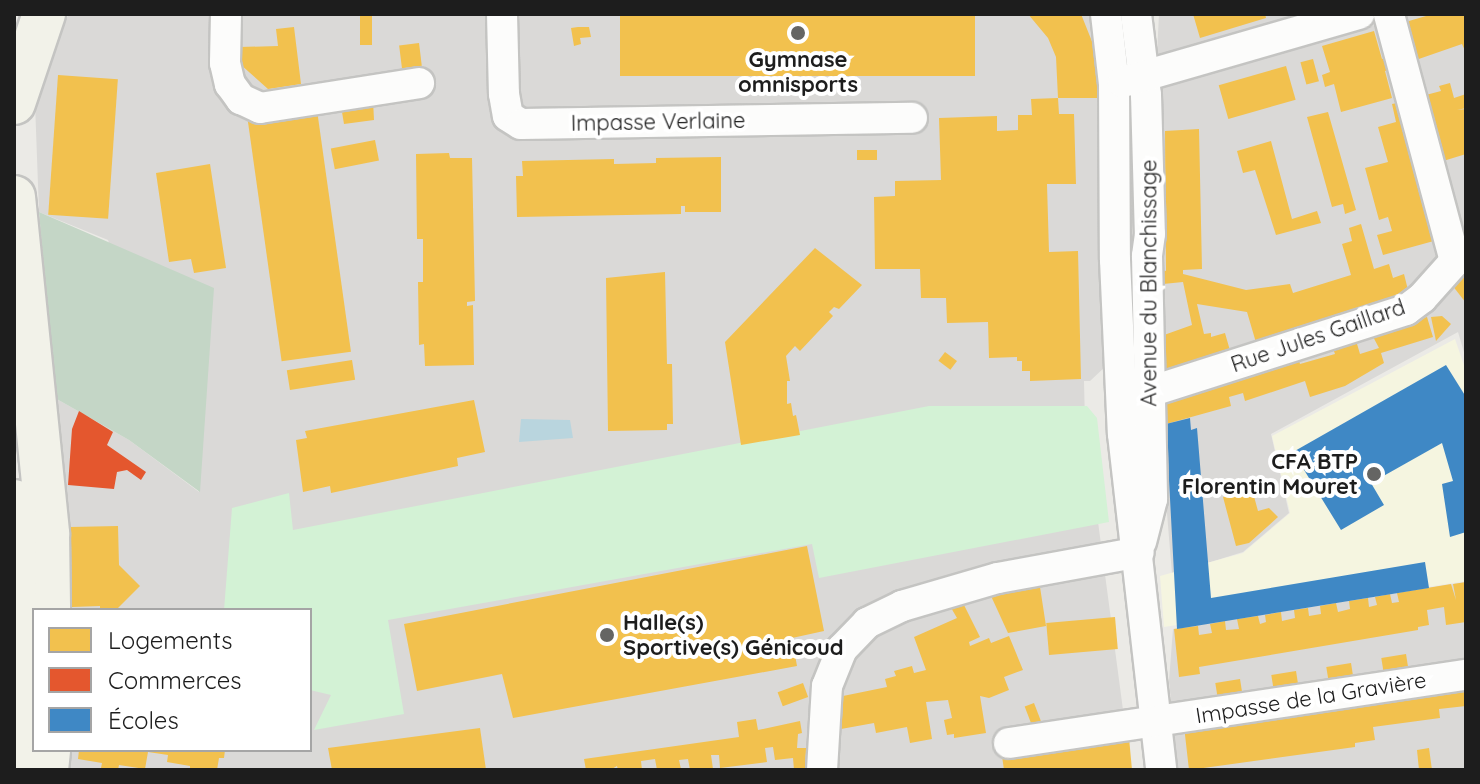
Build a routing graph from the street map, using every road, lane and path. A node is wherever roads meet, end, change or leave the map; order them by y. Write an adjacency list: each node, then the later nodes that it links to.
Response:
1 (44, 14): 11 (main road)
2 (226, 14): 9 (street)
3 (502, 14): 12 (street, Impasse Verlaine)
4 (1106, 14): 10 (street, Avenue du Blanchissage)
5 (1136, 14): 8 (street, Avenue du Blanchissage)
6 (1359, 14): 8 (street)
7 (1389, 14): 14 (street, Rue Jules Gaillard)
8 (1143, 77): 10 (street); 15 (street, Avenue du Blanchissage)
9 (419, 83)
10 (1114, 84): 17 (street, Avenue du Blanchissage)
11 (14, 103)
12 (912, 118)
13 (14, 197): 18 (main road)
14 (1461, 257): 15 (street, Rue Jules Gaillard)
15 (1149, 392): 17 (street, Avenue du Blanchissage)
16 (14, 501): 22 (main road)
17 (1139, 552): 20 (street); 23 (street)
18 (49, 608)
19 (1466, 675): 20 (street, Impasse de la Gravière)
20 (1156, 721): 21 (street, Impasse de la Gravière); 24 (street)
21 (1009, 743)
22 (16, 770)
23 (822, 770)
24 (1161, 770)

